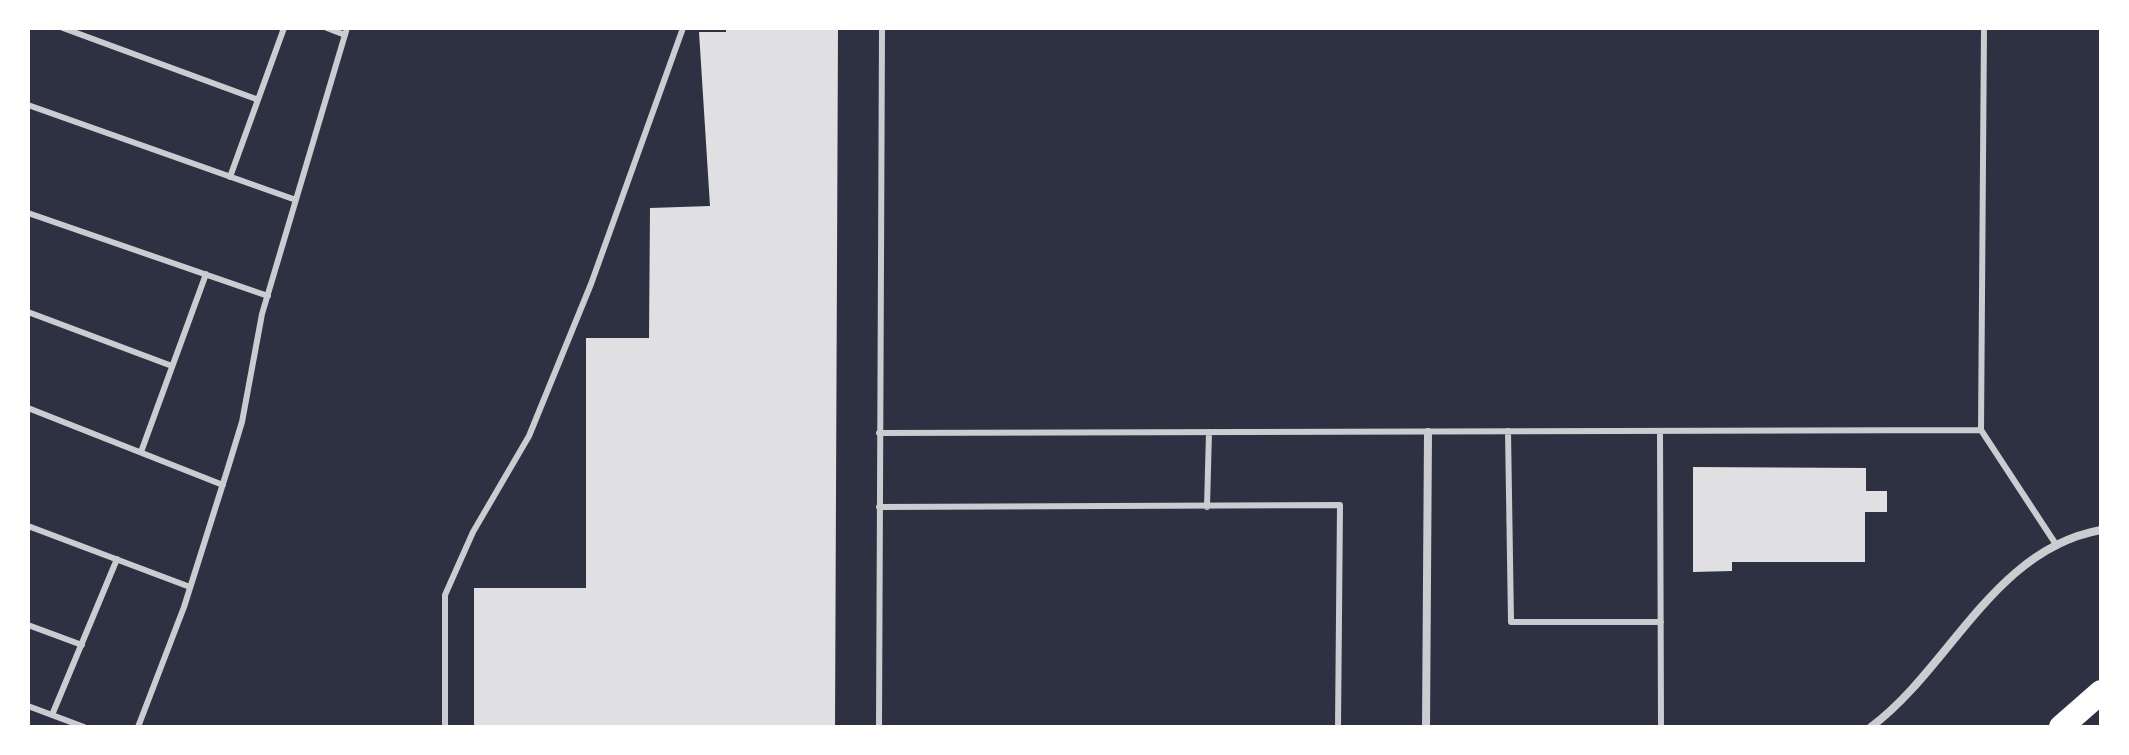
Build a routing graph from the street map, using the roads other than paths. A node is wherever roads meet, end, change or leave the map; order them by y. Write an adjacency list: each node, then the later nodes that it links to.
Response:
1 (63, 28): 8 (lane)
2 (284, 28): 8 (lane)
3 (327, 28): 7 (lane)
4 (683, 28): 41 (lane)
5 (882, 28): 23 (lane)
6 (1984, 28): 18 (lane)
7 (346, 32): 11 (lane)
8 (256, 99): 10 (lane)
9 (28, 105): 10 (lane)
10 (230, 177): 11 (lane)
11 (296, 200): 14 (lane)
12 (28, 213): 13 (lane)
13 (206, 274): 14 (lane); 16 (lane)
14 (268, 296): 25 (lane)
15 (28, 312): 16 (lane)
16 (172, 366): 24 (lane)
17 (28, 408): 24 (lane)
18 (1981, 430): 20 (lane); 30 (lane)
19 (1508, 431): 20 (lane); 22 (lane); 33 (lane)
20 (1660, 431): 33 (lane)
21 (1209, 432): 22 (lane); 23 (lane); 27 (lane)
22 (1428, 432): 44 (street)
23 (879, 433): 26 (lane)
24 (141, 452): 25 (lane)
25 (223, 485): 32 (lane)
26 (879, 507): 27 (lane); 42 (lane)
27 (1207, 507): 43 (lane)
28 (28, 526): 31 (lane)
29 (2101, 530): 30 (street)
30 (2057, 546): 46 (street)
31 (117, 559): 32 (lane); 35 (lane)
32 (190, 587): 40 (lane)
33 (1661, 622): 45 (lane)
34 (28, 625): 35 (lane)
35 (82, 645): 38 (lane)
36 (2101, 692): 47 (highway)
37 (28, 706): 38 (lane)
38 (52, 715): 39 (lane)
39 (84, 727)
40 (138, 727)
41 (445, 727)
42 (879, 727)
43 (1338, 727)
44 (1426, 727)
45 (1661, 727)
46 (1871, 727)
47 (2061, 727)

